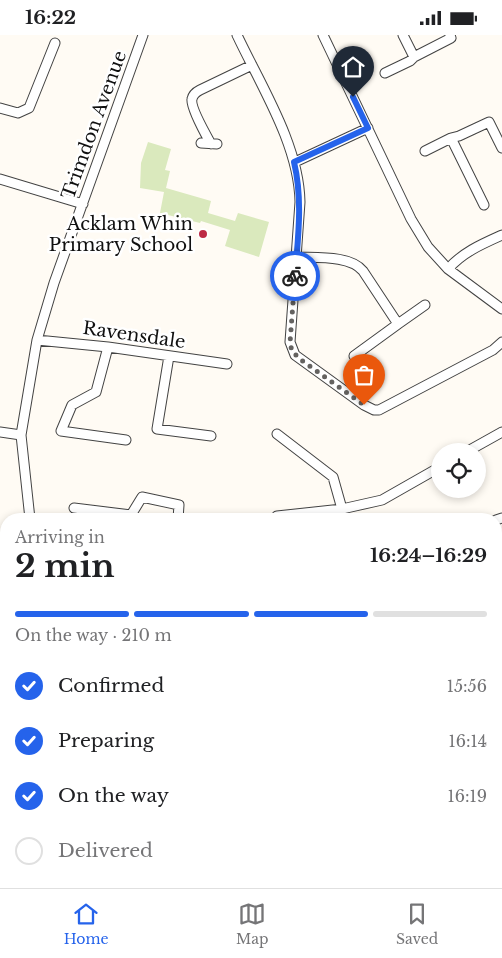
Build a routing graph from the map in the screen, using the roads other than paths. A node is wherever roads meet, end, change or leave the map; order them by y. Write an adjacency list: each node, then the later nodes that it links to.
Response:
1 (143, 35): 18 (street, Trimdon Avenue)
2 (238, 35): 8 (street)
3 (323, 35): 11 (street)
4 (403, 35): 7 (street)
5 (450, 35): 7 (street)
6 (55, 43): 10 (street)
7 (414, 57): 9 (street)
8 (252, 65): 13 (street); 16 (street)
9 (385, 73)
10 (0, 108)
11 (368, 128): 16 (street); 22 (street)
12 (451, 138): 14 (street); 15 (street); 19 (street)
13 (210, 144)
14 (502, 148)
15 (425, 151)
16 (294, 162): 21 (street)
17 (0, 179): 18 (street)
18 (82, 204): 26 (street, Trimdon Avenue)
19 (483, 205)
20 (502, 235): 22 (street)
21 (296, 257): 25 (street); 27 (street)
22 (448, 269): 24 (street)
23 (425, 305): 25 (street)
24 (502, 309)
25 (398, 324): 29 (street)
26 (38, 340): 28 (street, Ravensdale); 34 (street, Trimdon Avenue)
27 (502, 341)
28 (108, 347): 30 (street, Ravensdale); 37 (street)
29 (354, 355)
30 (169, 356): 31 (street, Ravensdale); 36 (street)
31 (227, 364)
32 (0, 431): 34 (street)
33 (502, 432): 38 (street)
34 (21, 435): 42 (street, Trimdon Avenue)
35 (277, 435): 41 (street)
36 (211, 437)
37 (126, 440)
38 (482, 443)
39 (431, 472): 41 (street)
40 (74, 509): 43 (street)
41 (342, 509): 46 (street)
42 (29, 513)
43 (112, 513)
44 (132, 513): 45 (street)
45 (178, 513)
46 (305, 513)

